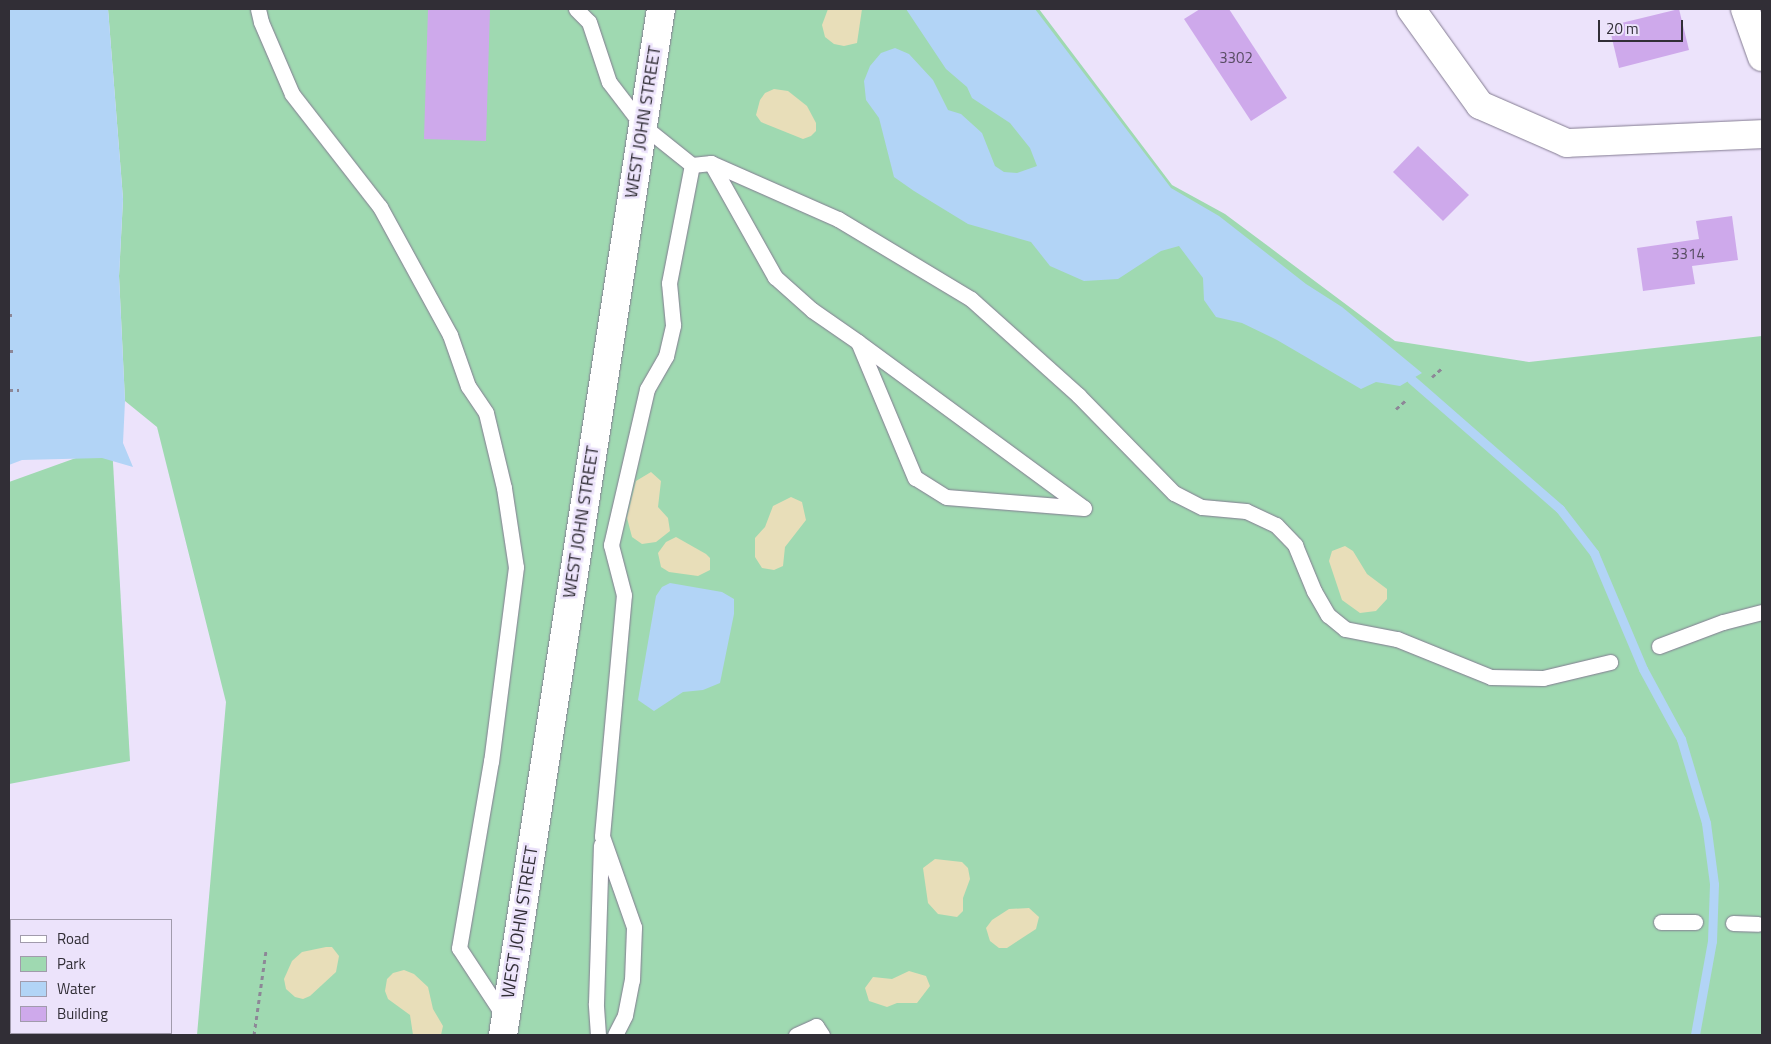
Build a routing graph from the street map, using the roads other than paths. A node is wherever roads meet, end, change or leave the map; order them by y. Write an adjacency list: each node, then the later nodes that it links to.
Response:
1 (258, 9): 20 (lane)
2 (576, 9): 7 (lane)
3 (661, 9): 7 (street, WEST JOHN STREET)
4 (1411, 9): 8 (street)
5 (1745, 9): 6 (street)
6 (1762, 57)
7 (642, 125): 10 (lane); 20 (street, WEST JOHN STREET)
8 (1762, 134)
9 (711, 163): 10 (lane); 11 (lane); 14 (lane)
10 (692, 165): 15 (lane)
11 (858, 342): 11 (lane)
12 (1759, 610): 13 (lane)
13 (1659, 646)
14 (1610, 662)
15 (602, 836): 21 (lane); 22 (lane)
16 (1661, 922): 17 (lane)
17 (1695, 922)
18 (1733, 923): 19 (lane)
19 (1758, 924)
20 (508, 1030)
21 (598, 1035)
22 (615, 1035)
23 (796, 1035): 24 (lane)
24 (822, 1035)

